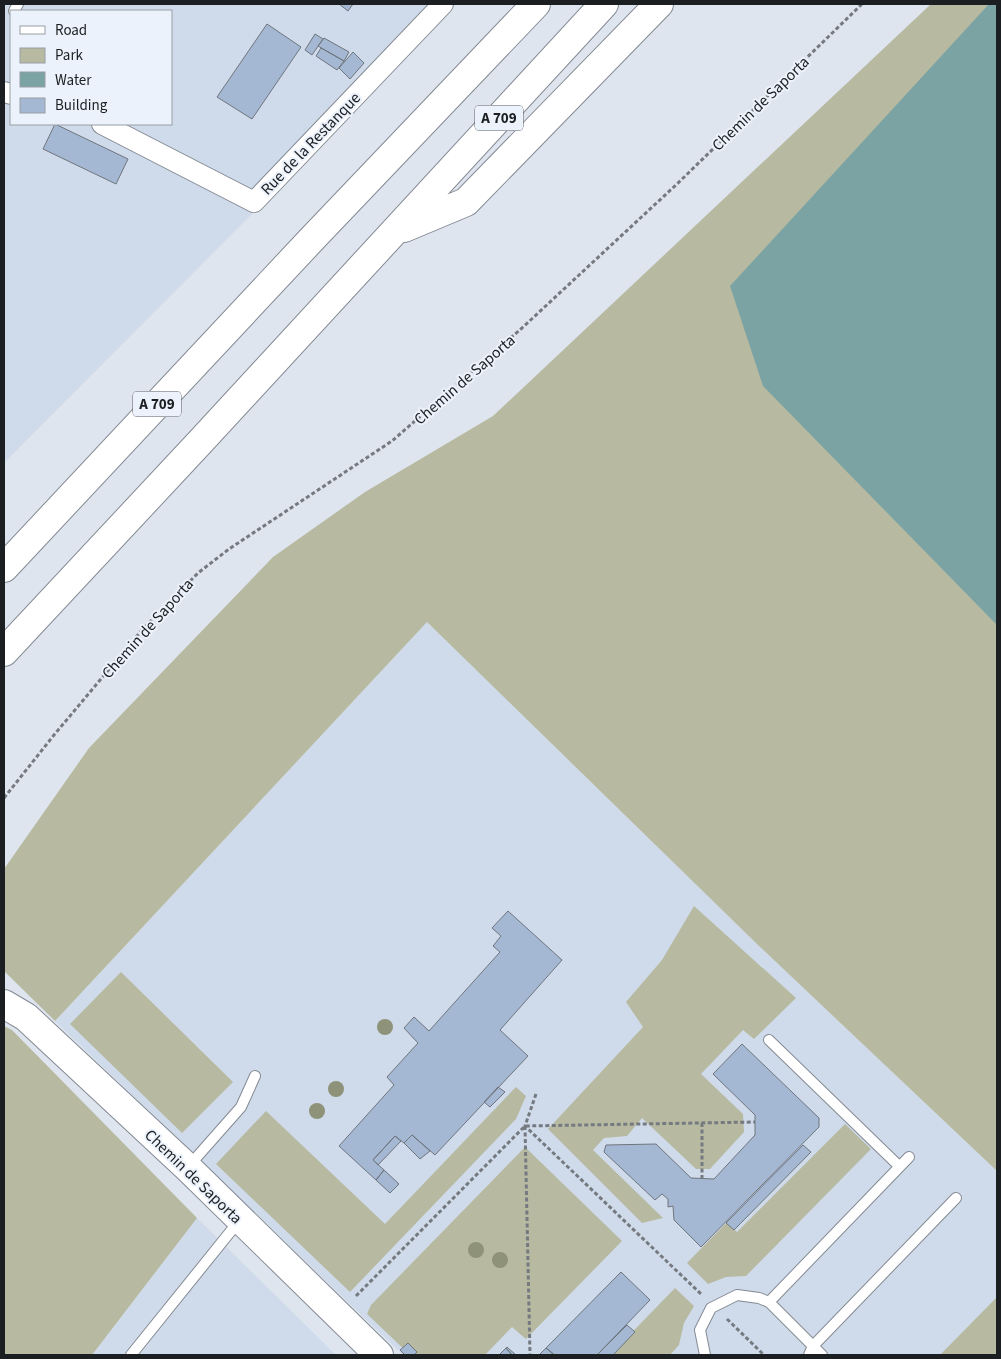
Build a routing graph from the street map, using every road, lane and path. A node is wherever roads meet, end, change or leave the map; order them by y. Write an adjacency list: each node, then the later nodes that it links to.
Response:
1 (443, 4): 6 (street, Rue de la Restanque)
2 (536, 4): 8 (main road, A 709)
3 (604, 4): 7 (main road, A 709)
4 (659, 4): 7 (main road)
5 (862, 4): 10 (path, Chemin de Saporta)
6 (104, 125)
7 (393, 233): 9 (main road, A 709)
8 (4, 568)
9 (4, 652)
10 (4, 798)
11 (4, 1004): 20 (main road, Chemin de Saporta)
12 (769, 1040): 19 (lane)
13 (256, 1076): 20 (lane)
14 (536, 1094): 17 (path)
15 (755, 1122): 16 (path)
16 (702, 1123): 17 (path); 21 (path)
17 (525, 1126): 25 (path); 26 (path); 30 (path)
18 (909, 1157): 19 (lane)
19 (899, 1166): 24 (lane)
20 (188, 1168): 23 (main road, Chemin de Saporta)
21 (702, 1179)
22 (956, 1198): 27 (lane)
23 (240, 1220): 26 (main road, Chemin de Saporta); 28 (lane)
24 (769, 1302): 25 (lane); 27 (lane)
25 (714, 1306): 31 (lane); 32 (path)
26 (338, 1314): 29 (main road, Chemin de Saporta)
27 (811, 1351): 33 (lane)
28 (131, 1355)
29 (379, 1355)
30 (530, 1355)
31 (706, 1355)
32 (764, 1355)
33 (822, 1355)

